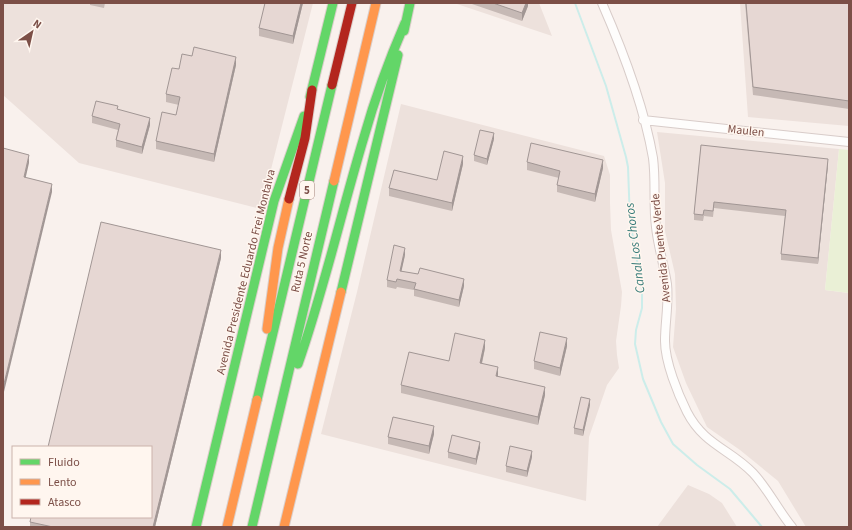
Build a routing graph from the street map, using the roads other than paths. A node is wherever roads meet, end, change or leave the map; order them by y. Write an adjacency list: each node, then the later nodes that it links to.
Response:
1 (333, 3): 7 (main road, Avenida Presidente Eduardo Frei Montalva)
2 (352, 3): 10 (main road, Ruta 5 Norte / 5)
3 (376, 3): 11 (main road, Ruta 5 Norte / 5)
4 (410, 3): 6 (main road)
5 (602, 3): 8 (street, Avenida Puente Verde)
6 (405, 23): 11 (main road); 15 (main road)
7 (312, 90): 10 (main road); 12 (main road, Avenida Presidente Eduardo Frei Montalva)
8 (644, 120): 9 (street, Maulen); 16 (street, Avenida Puente Verde)
9 (849, 142)
10 (263, 378): 13 (main road, Ruta 5 Norte / 5)
11 (279, 412): 14 (main road, Ruta 5 Norte / 5)
12 (196, 527)
13 (227, 527)
14 (252, 527)
15 (284, 527)
16 (792, 527)

